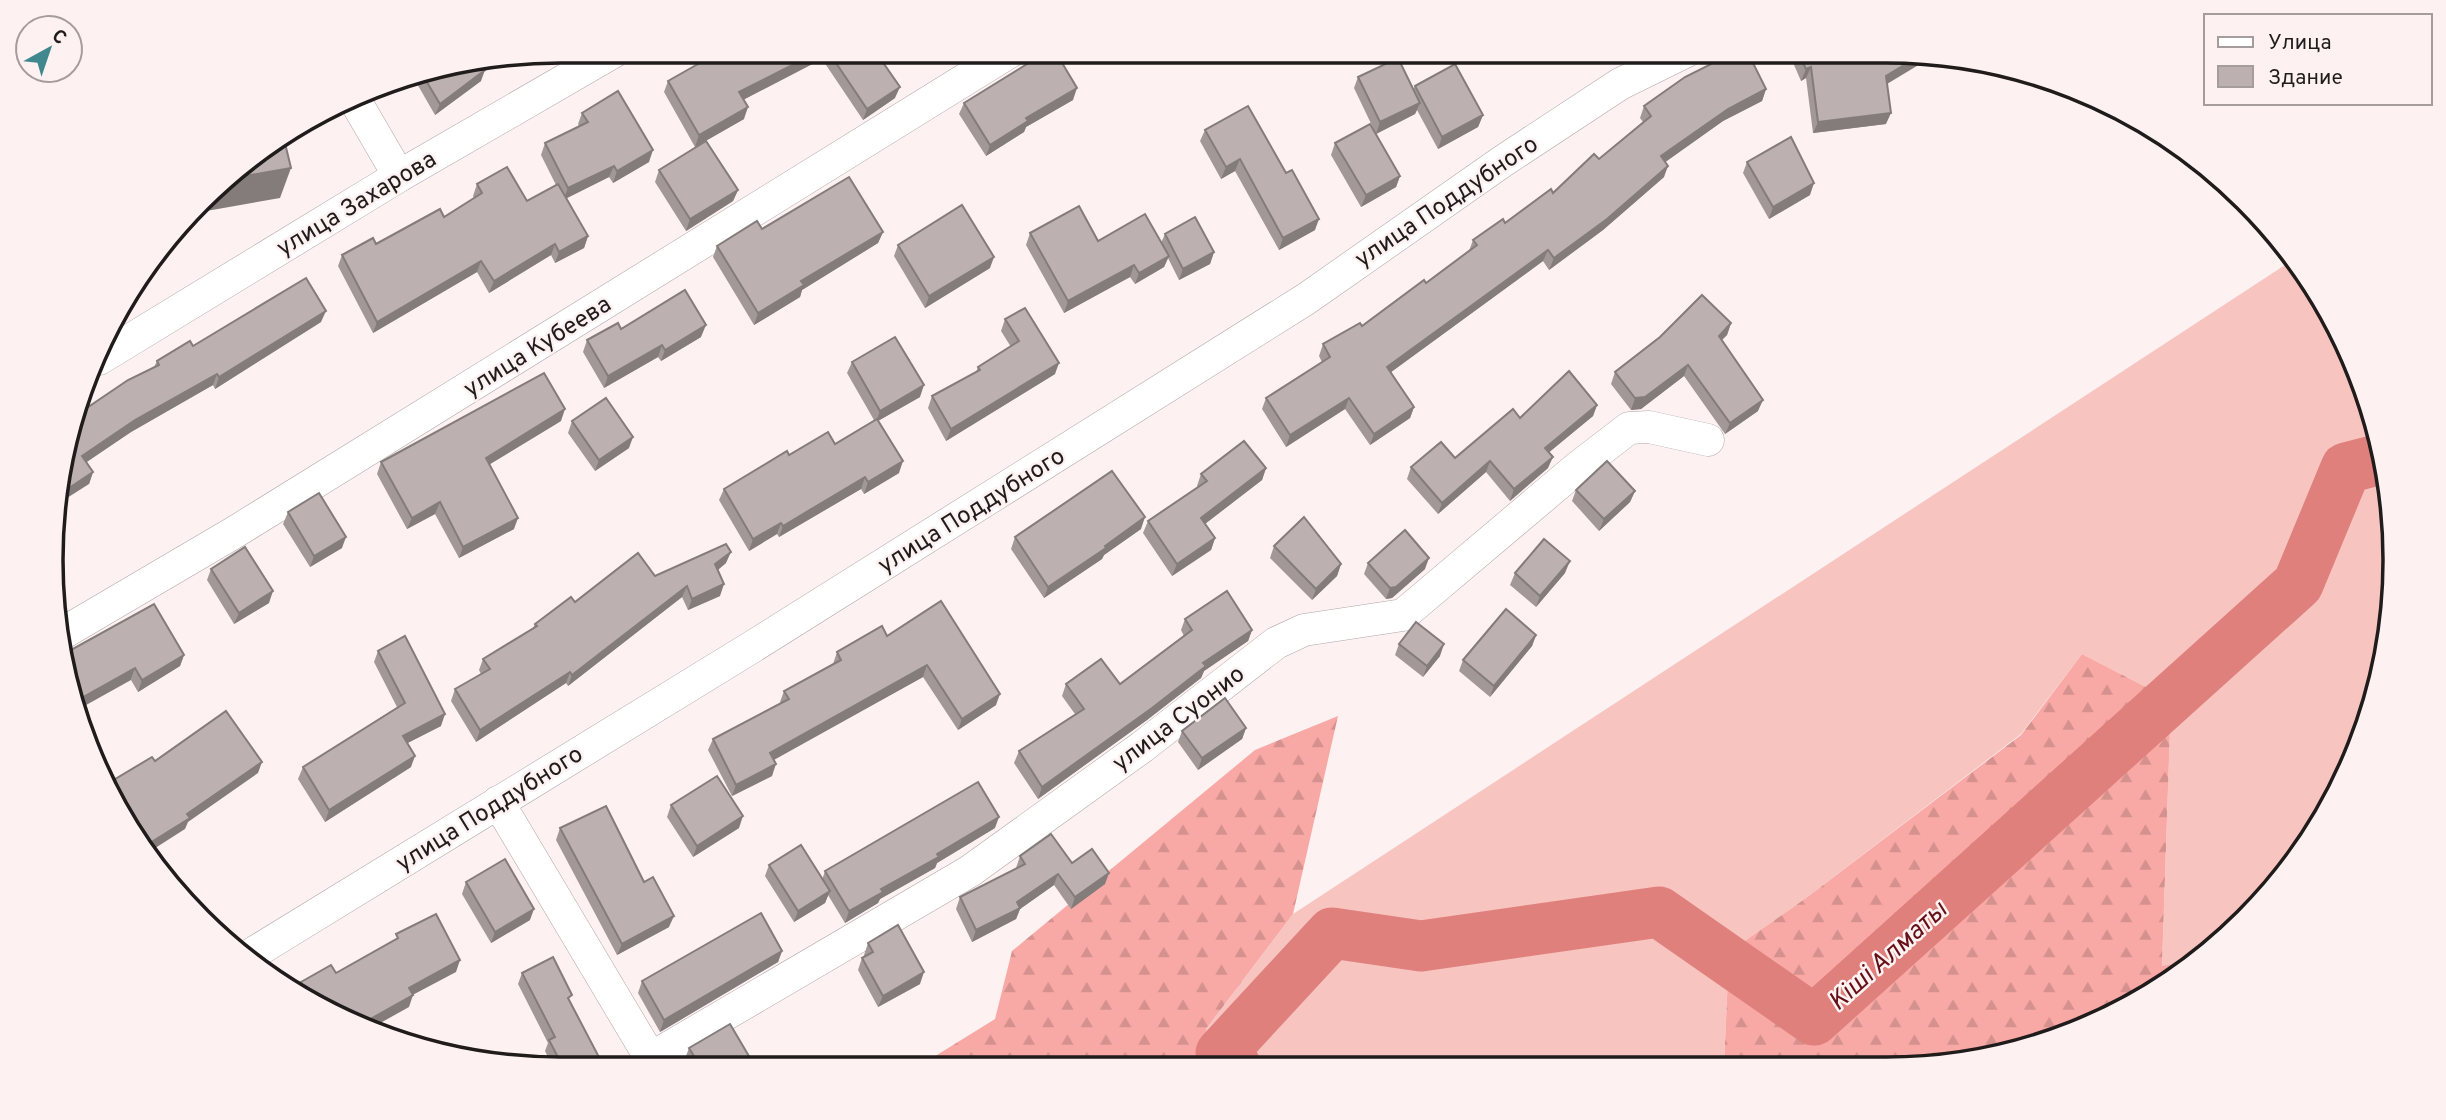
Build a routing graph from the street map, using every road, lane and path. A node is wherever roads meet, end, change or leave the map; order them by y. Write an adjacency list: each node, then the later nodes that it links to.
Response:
1 (594, 63): 5 (street, улица Захарова)
2 (993, 63): 8 (street, улица Кубеева)
3 (1663, 63): 9 (street, улица Поддубного)
4 (358, 106): 5 (street)
5 (399, 176): 6 (street, улица Захарова)
6 (108, 353)
7 (1708, 440): 12 (street, улица Суонио)
8 (68, 630)
9 (498, 802): 10 (street, улица Поддубного); 11 (street)
10 (255, 952)
11 (650, 1057)
12 (664, 1057)

